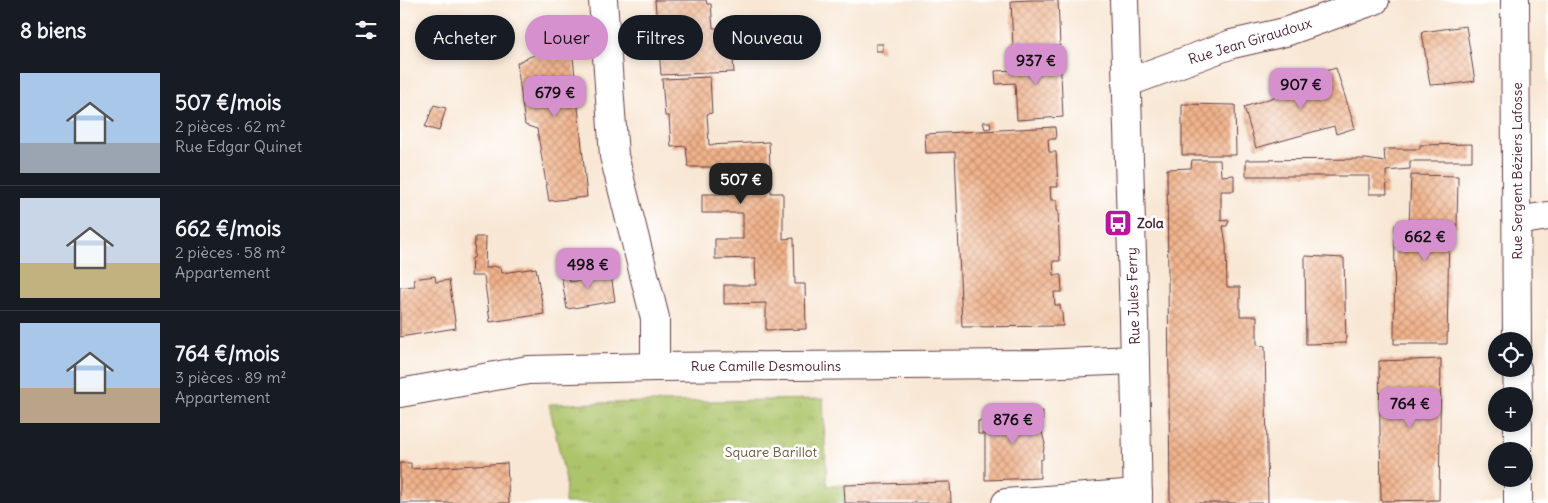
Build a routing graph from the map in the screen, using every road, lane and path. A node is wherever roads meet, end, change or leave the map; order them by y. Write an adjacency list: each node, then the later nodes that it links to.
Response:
1 (603, 0): 10 (street)
2 (1124, 0): 5 (street, Rue Jules Ferry)
3 (1375, 0): 5 (street, Rue Jean Giraudoux)
4 (1515, 0): 7 (street, Rue Sergent Béziers Lafosse)
5 (1126, 83): 9 (street, Rue Jules Ferry)
6 (1548, 216): 7 (street)
7 (1517, 221): 8 (street, Rue Sergent Béziers Lafosse)
8 (1517, 332)
9 (1135, 360): 10 (street, Rue Camille Desmoulins); 13 (street, Rue Jules Ferry)
10 (655, 367): 11 (street, Rue Camille Desmoulins)
11 (400, 393)
12 (1518, 487): 15 (street)
13 (1138, 498): 14 (street)
14 (1006, 503)
15 (1518, 503)

